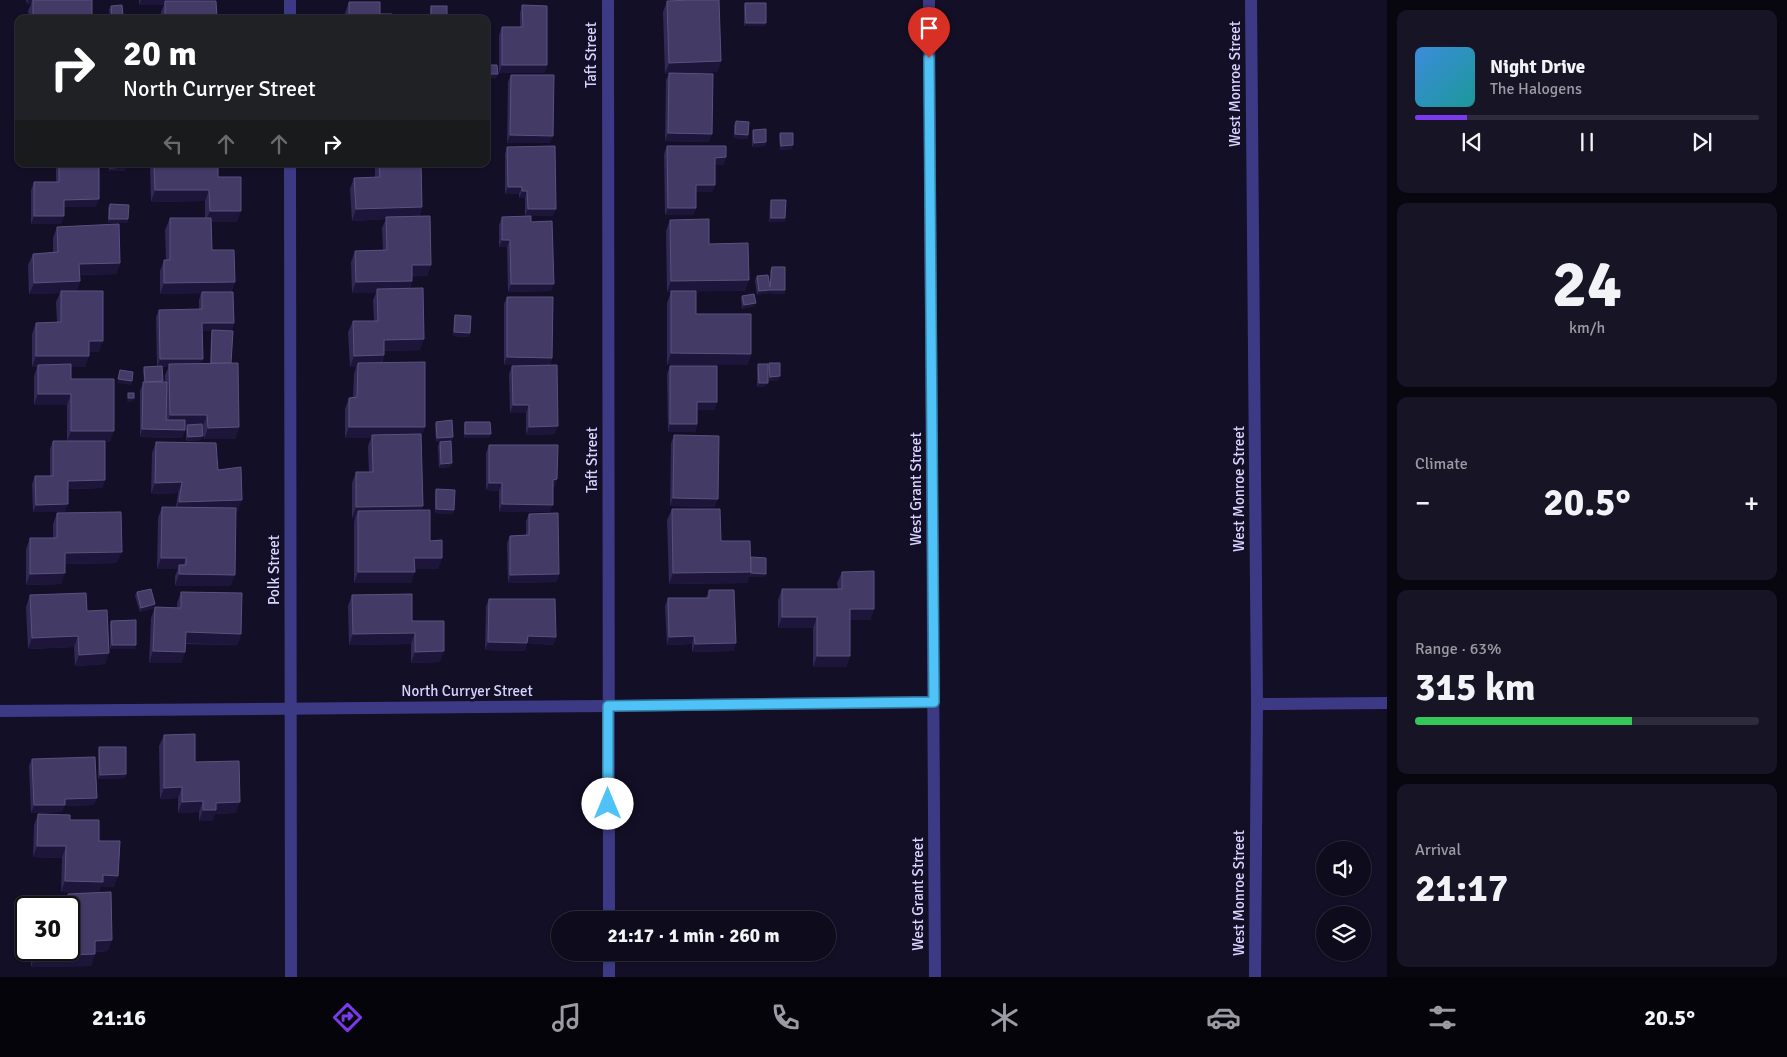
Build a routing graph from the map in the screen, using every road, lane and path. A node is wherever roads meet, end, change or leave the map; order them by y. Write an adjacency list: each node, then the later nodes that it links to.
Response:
1 (290, 0): 5 (street)
2 (608, 0): 10 (street, Taft Street)
3 (929, 0): 7 (street, West Grant Street)
4 (1251, 0): 9 (street, West Monroe Street)
5 (290, 15)
6 (290, 167): 11 (street, Polk Street)
7 (934, 702): 10 (street, North Curryer Street); 17 (street, West Grant Street)
8 (1387, 702): 9 (street)
9 (1257, 704): 18 (street, West Monroe Street)
10 (608, 706): 11 (street, North Curryer Street); 13 (street, Taft Street)
11 (290, 709): 12 (street, North Curryer Street); 15 (street, Polk Street)
12 (0, 711)
13 (609, 911)
14 (609, 961): 16 (street)
15 (291, 977)
16 (609, 977)
17 (935, 977)
18 (1255, 977)

